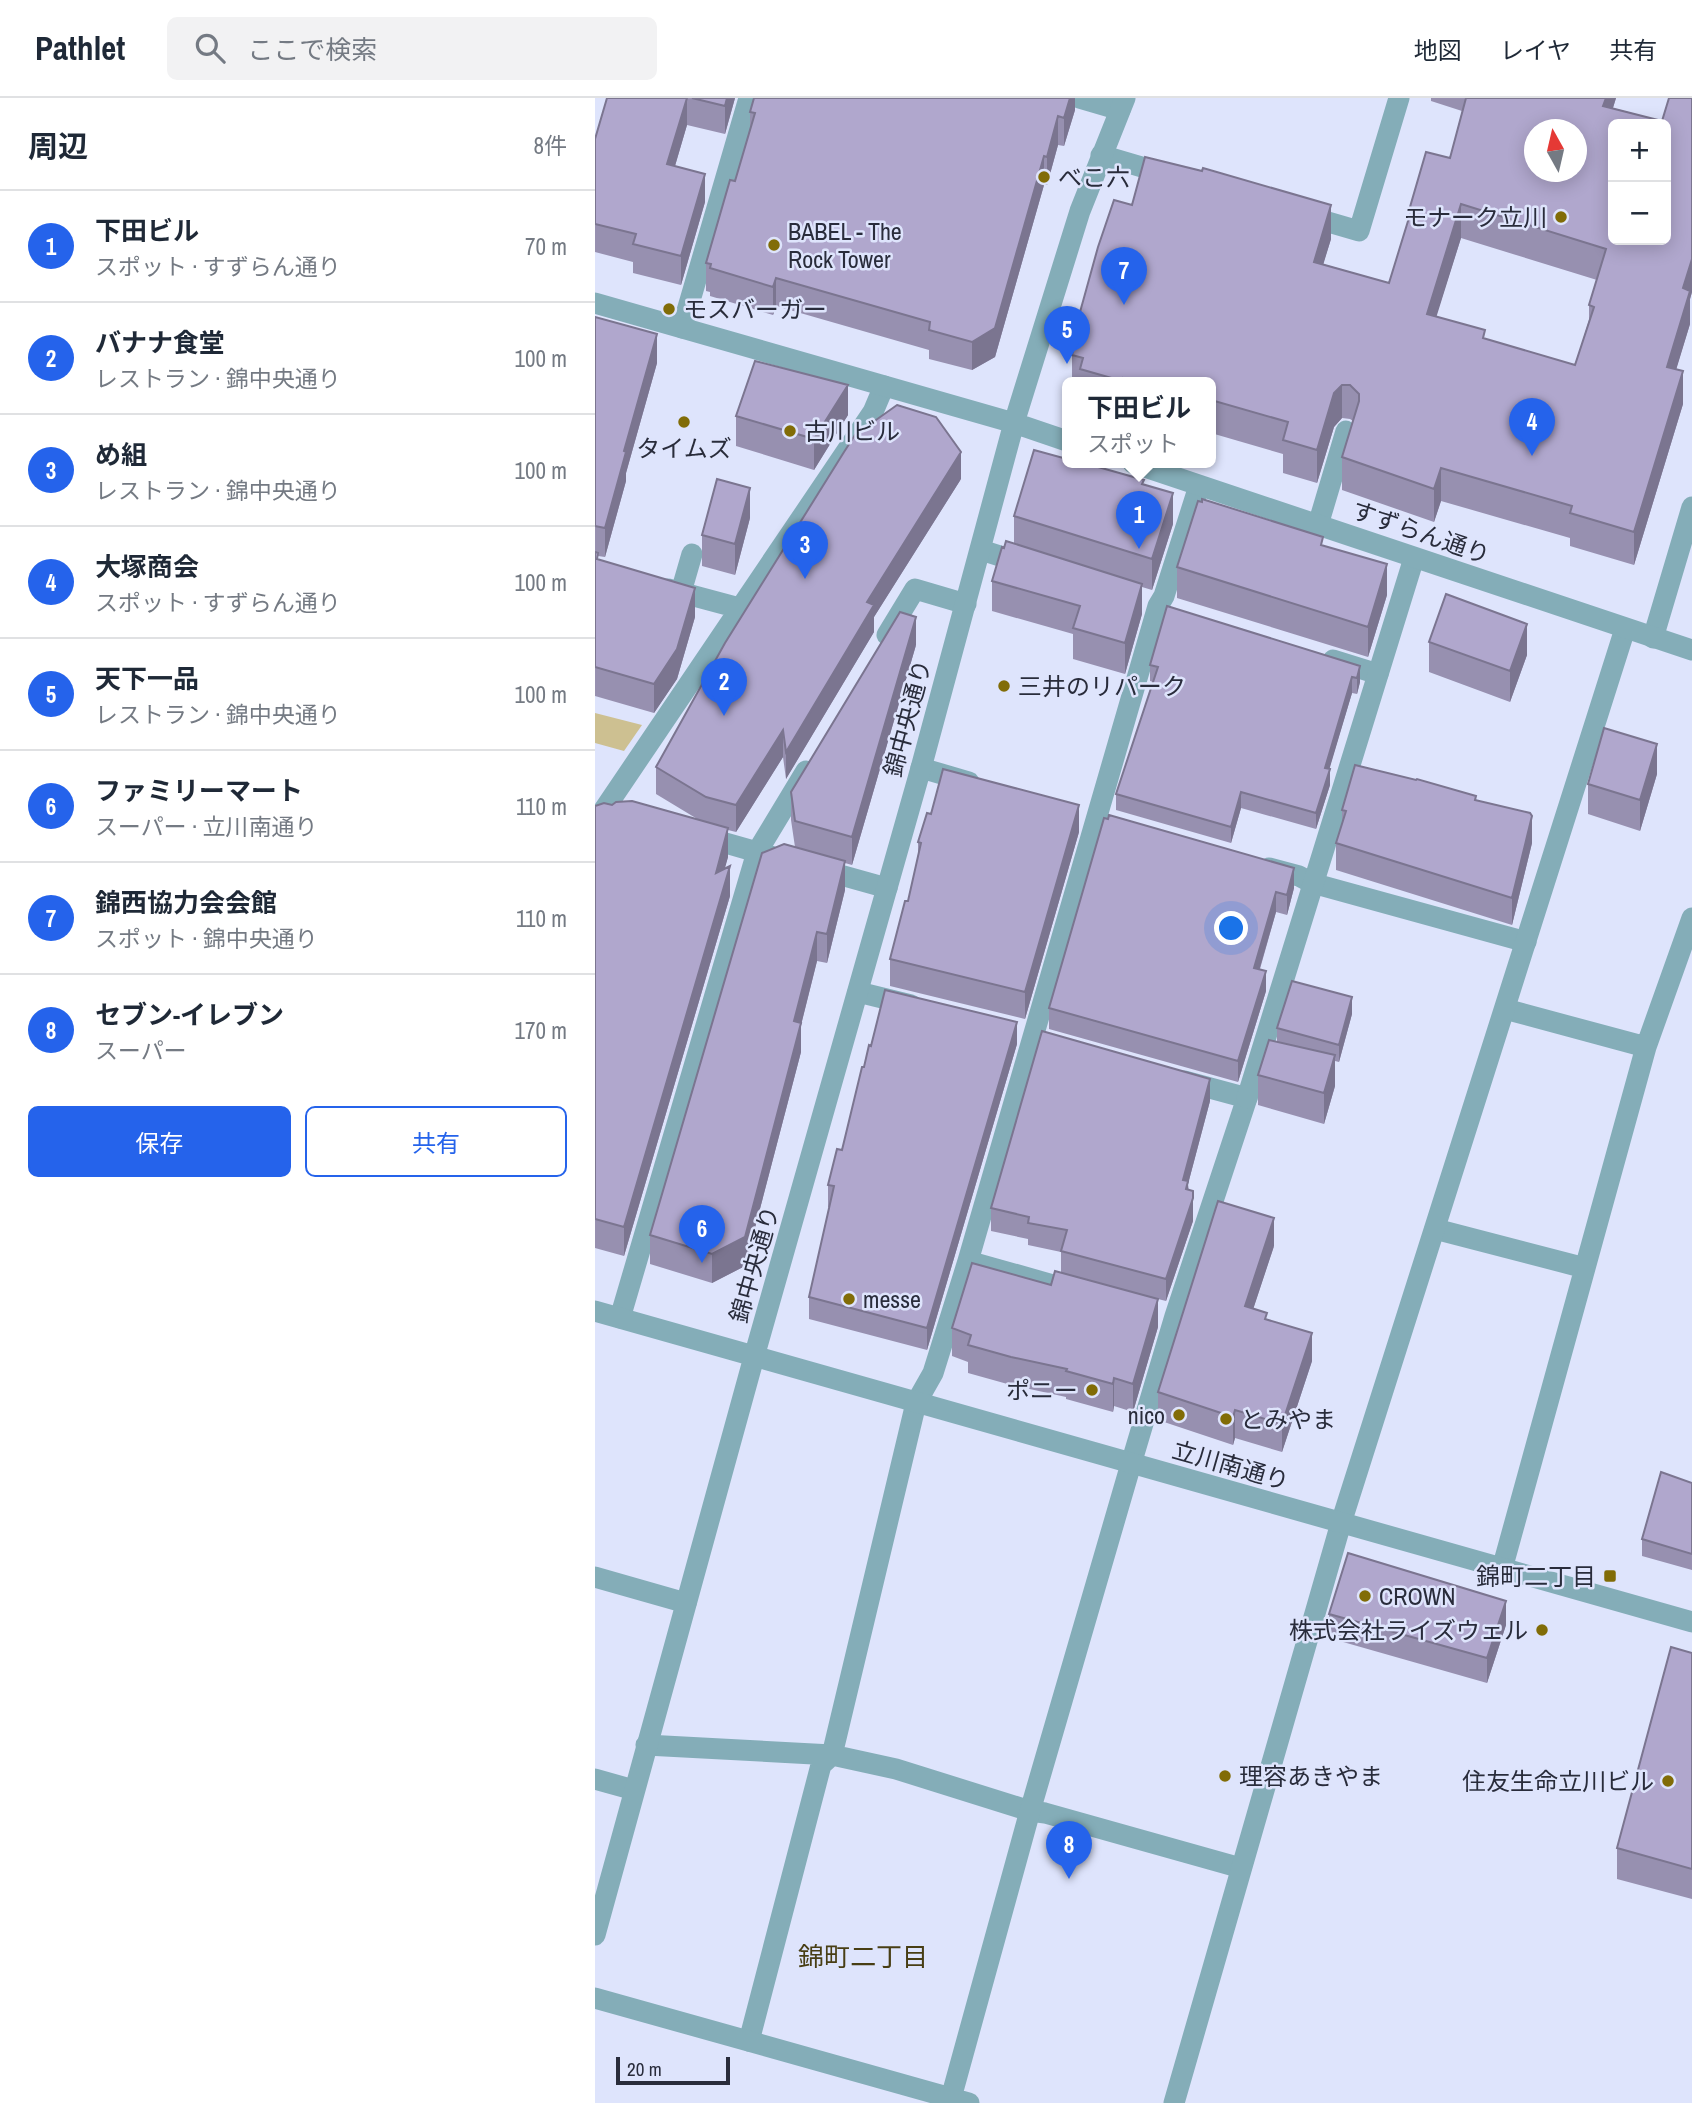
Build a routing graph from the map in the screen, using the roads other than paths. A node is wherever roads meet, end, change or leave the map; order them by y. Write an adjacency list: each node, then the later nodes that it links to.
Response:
1 (749, 98): 9 (street)
2 (1079, 98): 4 (street)
3 (1399, 98): 7 (street)
4 (1122, 104): 5 (street, 錦中央通り)
5 (1101, 155): 6 (street); 11 (street, 錦中央通り)
6 (1191, 182)
7 (1281, 208)
8 (595, 303): 9 (street)
9 (682, 328): 10 (street)
10 (884, 386): 11 (street); 26 (street)
11 (1014, 423): 13 (street); 18 (street, 錦中央通り)
12 (1346, 431): 17 (street)
13 (1062, 439)
14 (1147, 468): 15 (street, すずらん通り)
15 (1199, 486): 17 (street, すずらん通り); 25 (street)
16 (1692, 507): 29 (street)
17 (1318, 525): 20 (street, すずらん通り)
18 (981, 550): 21 (street); 24 (street, 錦中央通り)
19 (692, 554): 23 (street)
20 (1414, 558): 28 (street, すずらん通り); 33 (street)
21 (1044, 570)
22 (644, 582): 23 (street)
23 (681, 592): 26 (street)
24 (966, 604): 30 (street); 35 (street, 錦中央通り)
25 (1151, 604): 27 (street); 39 (street)
26 (739, 608): 37 (street)
27 (1184, 614)
28 (1625, 629): 29 (street, すずらん通り); 47 (street)
29 (1653, 638): 31 (street, すずらん通り)
30 (879, 649)
31 (1692, 650)
32 (1313, 654): 33 (street)
33 (1378, 674): 44 (street)
34 (815, 756): 42 (street)
35 (922, 768): 36 (street); 45 (street, 錦中央通り)
36 (989, 788)
37 (600, 816): 38 (street)
38 (630, 816)
39 (1089, 817): 40 (street); 52 (street)
40 (1122, 827)
41 (681, 830): 42 (street)
42 (757, 852): 45 (street); 65 (street)
43 (1248, 862): 44 (street)
44 (1312, 883): 47 (street); 54 (street)
45 (887, 888): 48 (street, 錦中央通り)
46 (1692, 918): 53 (street)
47 (1526, 942): 49 (street)
48 (859, 992): 50 (street); 66 (street, 錦中央通り)
49 (1506, 1009): 53 (street); 58 (street)
50 (935, 1011)
51 (1011, 1029): 52 (street)
52 (1040, 1040): 59 (street)
53 (1647, 1047): 60 (street)
54 (1260, 1054): 55 (street); 57 (street)
55 (1284, 1060)
56 (1167, 1076): 57 (street)
57 (1247, 1098): 64 (street)
58 (1435, 1229): 60 (street); 69 (street)
59 (968, 1261): 61 (street); 67 (street)
60 (1585, 1268): 70 (street)
61 (1098, 1298)
62 (595, 1311): 65 (street, 立川南通り)
63 (1149, 1312): 64 (street)
64 (1175, 1316): 68 (street)
65 (620, 1318): 66 (street, 立川南通り)
66 (754, 1357): 67 (street, 立川南通り); 72 (street, 錦中央通り)
67 (916, 1403): 68 (street, 立川南通り); 75 (street)
68 (1132, 1464): 69 (street, 立川南通り); 78 (street)
69 (1341, 1523): 70 (street, 立川南通り); 79 (street)
70 (1502, 1569): 73 (street, 立川南通り)
71 (595, 1577): 72 (street)
72 (686, 1603): 74 (street, 錦中央通り)
73 (1692, 1622)
74 (646, 1745): 75 (street); 77 (street, 錦中央通り)
75 (832, 1755): 78 (street); 82 (street)
76 (595, 1779): 77 (street)
77 (635, 1790): 80 (street, 錦中央通り)
78 (1030, 1811): 79 (street); 83 (street)
79 (1241, 1868): 84 (street)
80 (595, 1935)
81 (595, 1998): 82 (street)
82 (749, 2040): 83 (street)
83 (960, 2100)
84 (1174, 2103)

